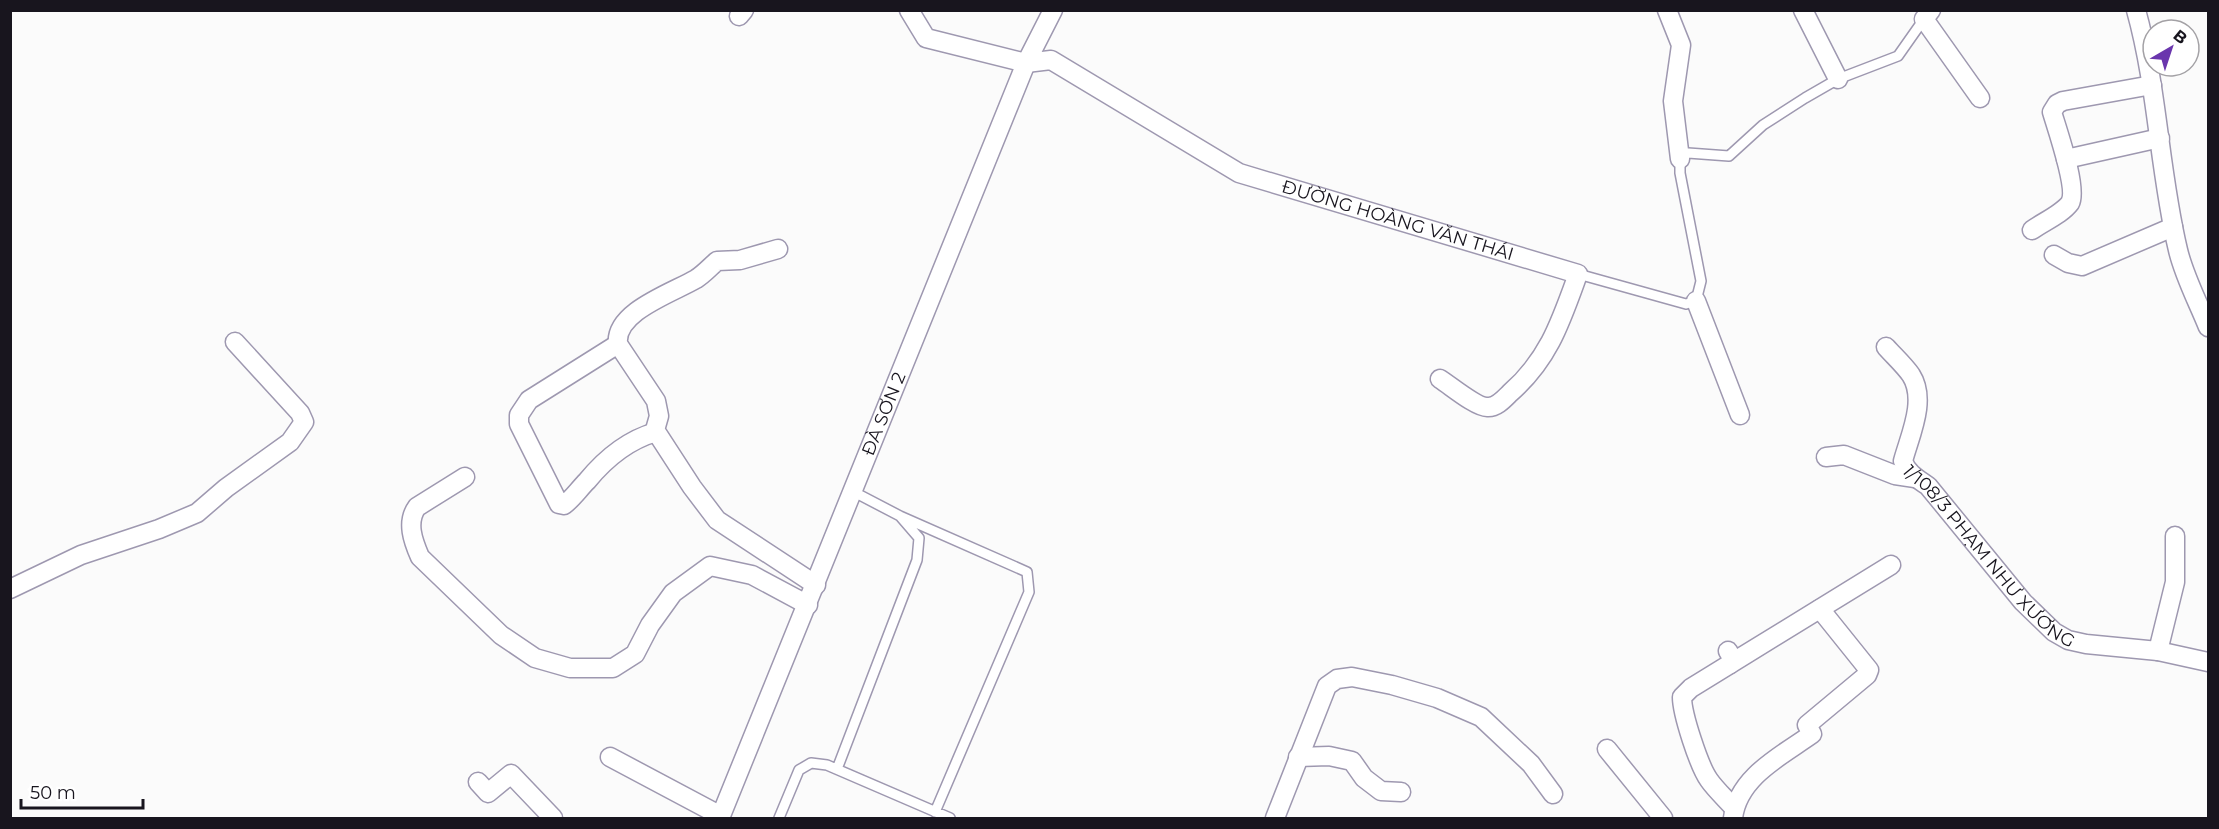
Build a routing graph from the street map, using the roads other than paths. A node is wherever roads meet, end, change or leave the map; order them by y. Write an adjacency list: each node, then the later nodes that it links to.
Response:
1 (909, 10): 7 (street, ĐƯỜNG HOÀNG VĂN THÁI)
2 (1053, 10): 7 (street, ĐÀ SƠN 2)
3 (1667, 10): 12 (street)
4 (1803, 10): 8 (street)
5 (2136, 10): 9 (street)
6 (1927, 15): 8 (lane); 10 (street)
7 (1026, 63): 18 (street, ĐƯỜNG HOÀNG VĂN THÁI); 30 (street, ĐÀ SƠN 2)
8 (1838, 79): 12 (lane)
9 (2152, 85): 11 (street); 13 (street)
10 (1980, 98)
11 (2160, 138): 13 (street); 14 (street)
12 (1680, 159): 19 (lane)
13 (2067, 159): 15 (street)
14 (2174, 227): 17 (street); 20 (street)
15 (2032, 230)
16 (778, 249): 22 (street)
17 (2054, 255)
18 (1578, 274): 19 (lane); 24 (street)
19 (1696, 301): 25 (street)
20 (2208, 327)
21 (235, 342): 35 (street)
22 (618, 345): 26 (street); 26 (street)
23 (1886, 347): 29 (street, 1/108/3 PHẠM NHƯ XƯƠNG)
24 (1440, 379)
25 (1740, 415)
26 (656, 432): 34 (street)
27 (1826, 457): 29 (street)
28 (465, 477): 36 (street)
29 (1915, 478): 38 (street, 1/108/3 PHẠM NHƯ XƯƠNG)
30 (854, 492): 31 (lane); 34 (street, ĐÀ SƠN 2)
31 (900, 516): 43 (lane); 47 (lane)
32 (2175, 536): 38 (street)
33 (1891, 565): 37 (street)
34 (816, 585): 36 (street, ĐÀ SƠN 2)
35 (10, 589)
36 (808, 605): 49 (street, ĐÀ SƠN 2)
37 (1820, 609): 48 (street); 48 (street)
38 (2158, 651): 39 (street, 1/108/3 PHẠM NHƯ XƯƠNG)
39 (2208, 662)
40 (1607, 748): 54 (street)
41 (610, 757): 49 (street)
42 (1298, 757): 45 (street); 46 (street); 53 (street)
43 (837, 769): 47 (lane); 51 (lane)
44 (478, 782): 50 (street)
45 (1401, 792)
46 (1553, 794)
47 (935, 812): 52 (lane)
48 (1733, 813)
49 (721, 817)
50 (553, 819)
51 (779, 819)
52 (950, 819)
53 (1275, 819)
54 (1664, 819)

